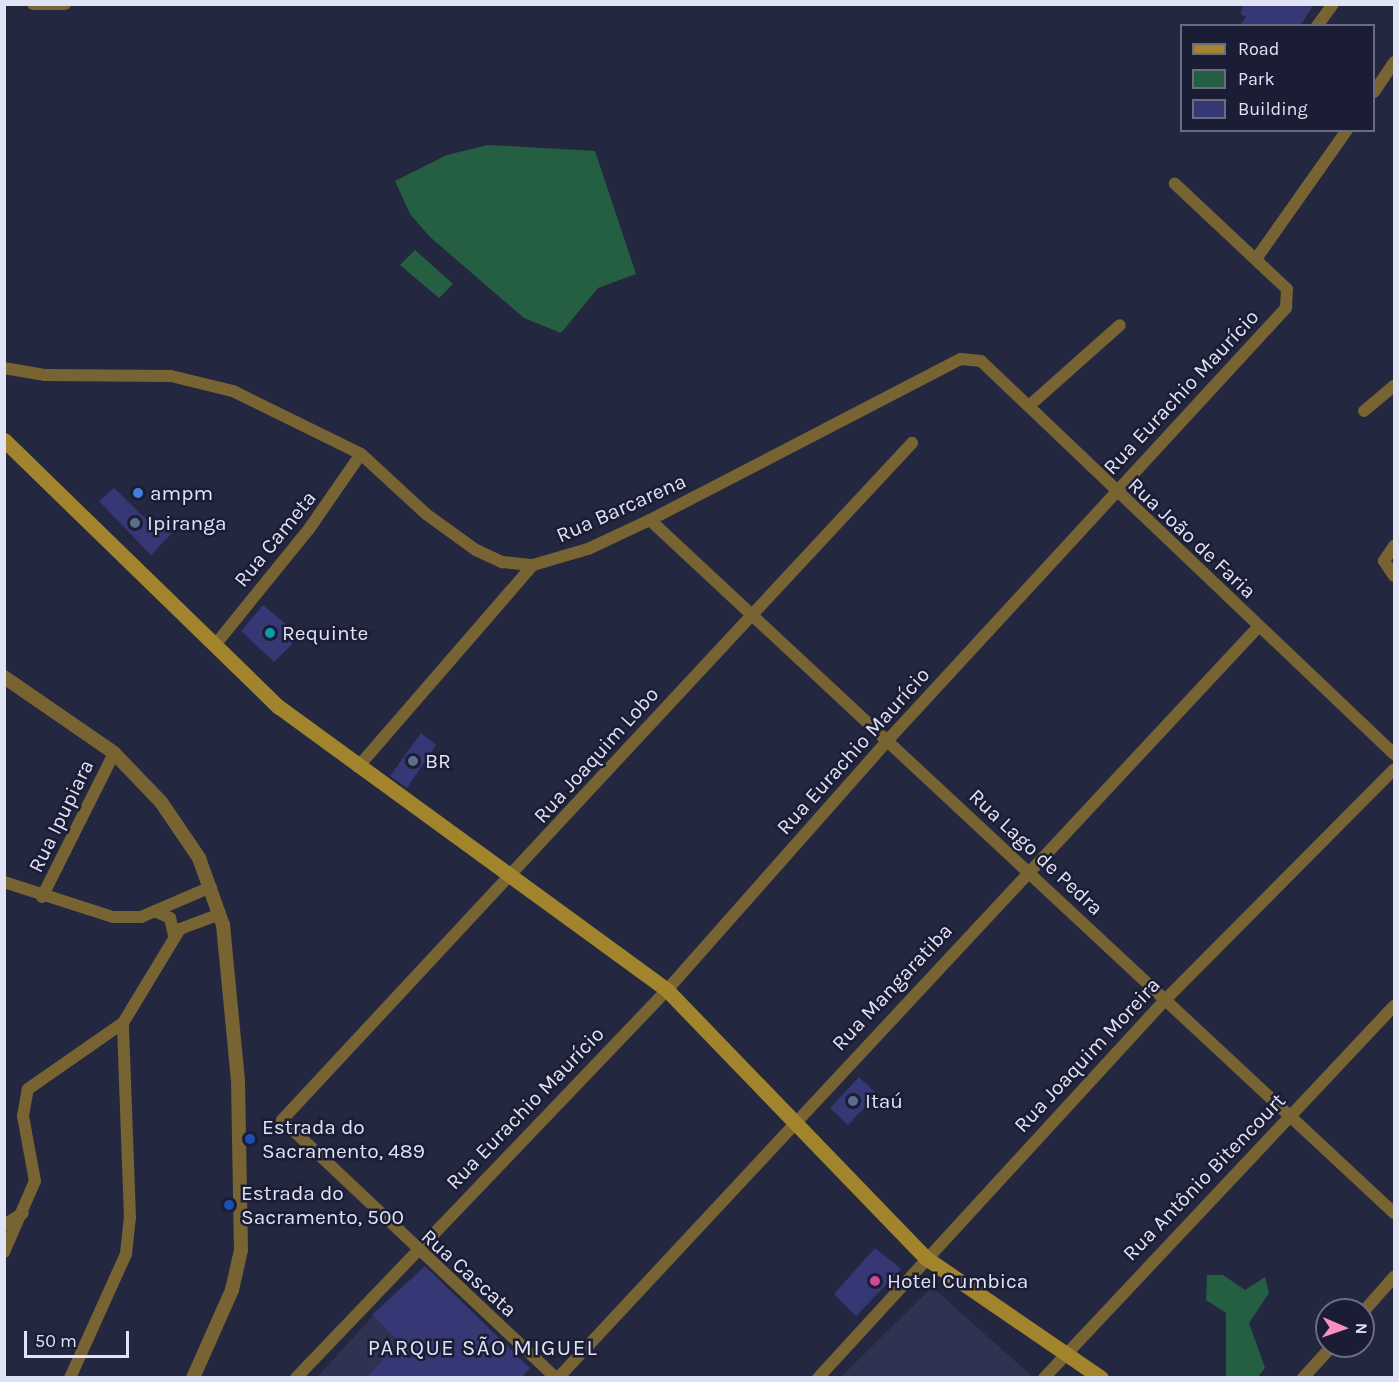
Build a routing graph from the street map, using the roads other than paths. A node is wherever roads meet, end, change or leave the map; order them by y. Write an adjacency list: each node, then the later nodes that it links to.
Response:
1 (33, 4): 2 (street)
2 (65, 4)
3 (1333, 4): 4 (street)
4 (1318, 24)
5 (1395, 62): 6 (street)
6 (1375, 91)
7 (1346, 132): 9 (street)
8 (1175, 184): 9 (street, Rua Eurachio Maurício)
9 (1256, 258): 19 (street, Rua Eurachio Maurício)
10 (1120, 325): 14 (street)
11 (961, 359): 14 (street, Rua João de Faria); 20 (street, Rua Barcarena)
12 (4, 368): 18 (street)
13 (1395, 386): 15 (street)
14 (1030, 405): 19 (street, Rua João de Faria)
15 (1364, 411)
16 (4, 441): 26 (main road)
17 (912, 443): 24 (street, Rua Joaquim Lobo)
18 (361, 454): 22 (street); 26 (street, Rua Cameta)
19 (1114, 493): 25 (street, Rua João de Faria); 28 (street, Rua Eurachio Maurício)
20 (650, 520): 22 (street, Rua Barcarena); 24 (street, Rua Lago de Pedra)
21 (1393, 548): 23 (street)
22 (533, 564): 31 (street)
23 (1395, 576)
24 (751, 613): 28 (street, Rua Lago de Pedra); 34 (street, Rua Joaquim Lobo)
25 (1259, 626): 30 (street, Rua João de Faria); 33 (street, Rua Mangaratiba)
26 (215, 645): 31 (main road)
27 (4, 677): 29 (street)
28 (888, 740): 33 (street, Rua Lago de Pedra); 41 (street, Rua Eurachio Maurício)
29 (114, 753): 36 (street); 37 (street, Rua Ipupiara)
30 (1395, 754)
31 (358, 767): 34 (main road)
32 (1395, 769): 42 (street, Rua Joaquim Moreira)
33 (1028, 870): 42 (street, Rua Lago de Pedra); 47 (street, Rua Mangaratiba)
34 (512, 876): 41 (main road); 45 (street, Rua Joaquim Lobo)
35 (4, 882): 37 (street)
36 (211, 887): 38 (street); 39 (street)
37 (42, 897): 38 (street)
38 (155, 911): 40 (street)
39 (220, 914): 40 (street); 59 (street)
40 (174, 935): 44 (street)
41 (667, 990): 47 (main road); 51 (street, Rua Eurachio Maurício)
42 (1165, 1000): 46 (street, Rua Lago de Pedra); 53 (street, Rua Joaquim Moreira)
43 (1395, 1006): 46 (street, Rua Antônio Bitencourt)
44 (123, 1023): 48 (street); 58 (street)
45 (307, 1091): 51 (street, Rua Cascata)
46 (1290, 1115): 49 (street, Rua Lago de Pedra); 56 (street, Rua Antônio Bitencourt)
47 (792, 1123): 53 (main road); 61 (street, Rua Mangaratiba)
48 (24, 1212): 50 (street); 52 (street)
49 (1395, 1213)
50 (4, 1225)
51 (415, 1250): 60 (street, Rua Eurachio Maurício); 61 (street, Rua Cascata)
52 (4, 1252)
53 (926, 1258): 56 (main road); 62 (street, Rua Joaquim Moreira)
54 (1395, 1278): 55 (street)
55 (1375, 1299)
56 (1062, 1355): 63 (street, Rua Antônio Bitencourt); 64 (main road)
57 (1321, 1358): 65 (street)
58 (70, 1377)
59 (193, 1377)
60 (296, 1377)
61 (557, 1377)
62 (818, 1377)
63 (1044, 1377)
64 (1101, 1377)
65 (1303, 1377)

